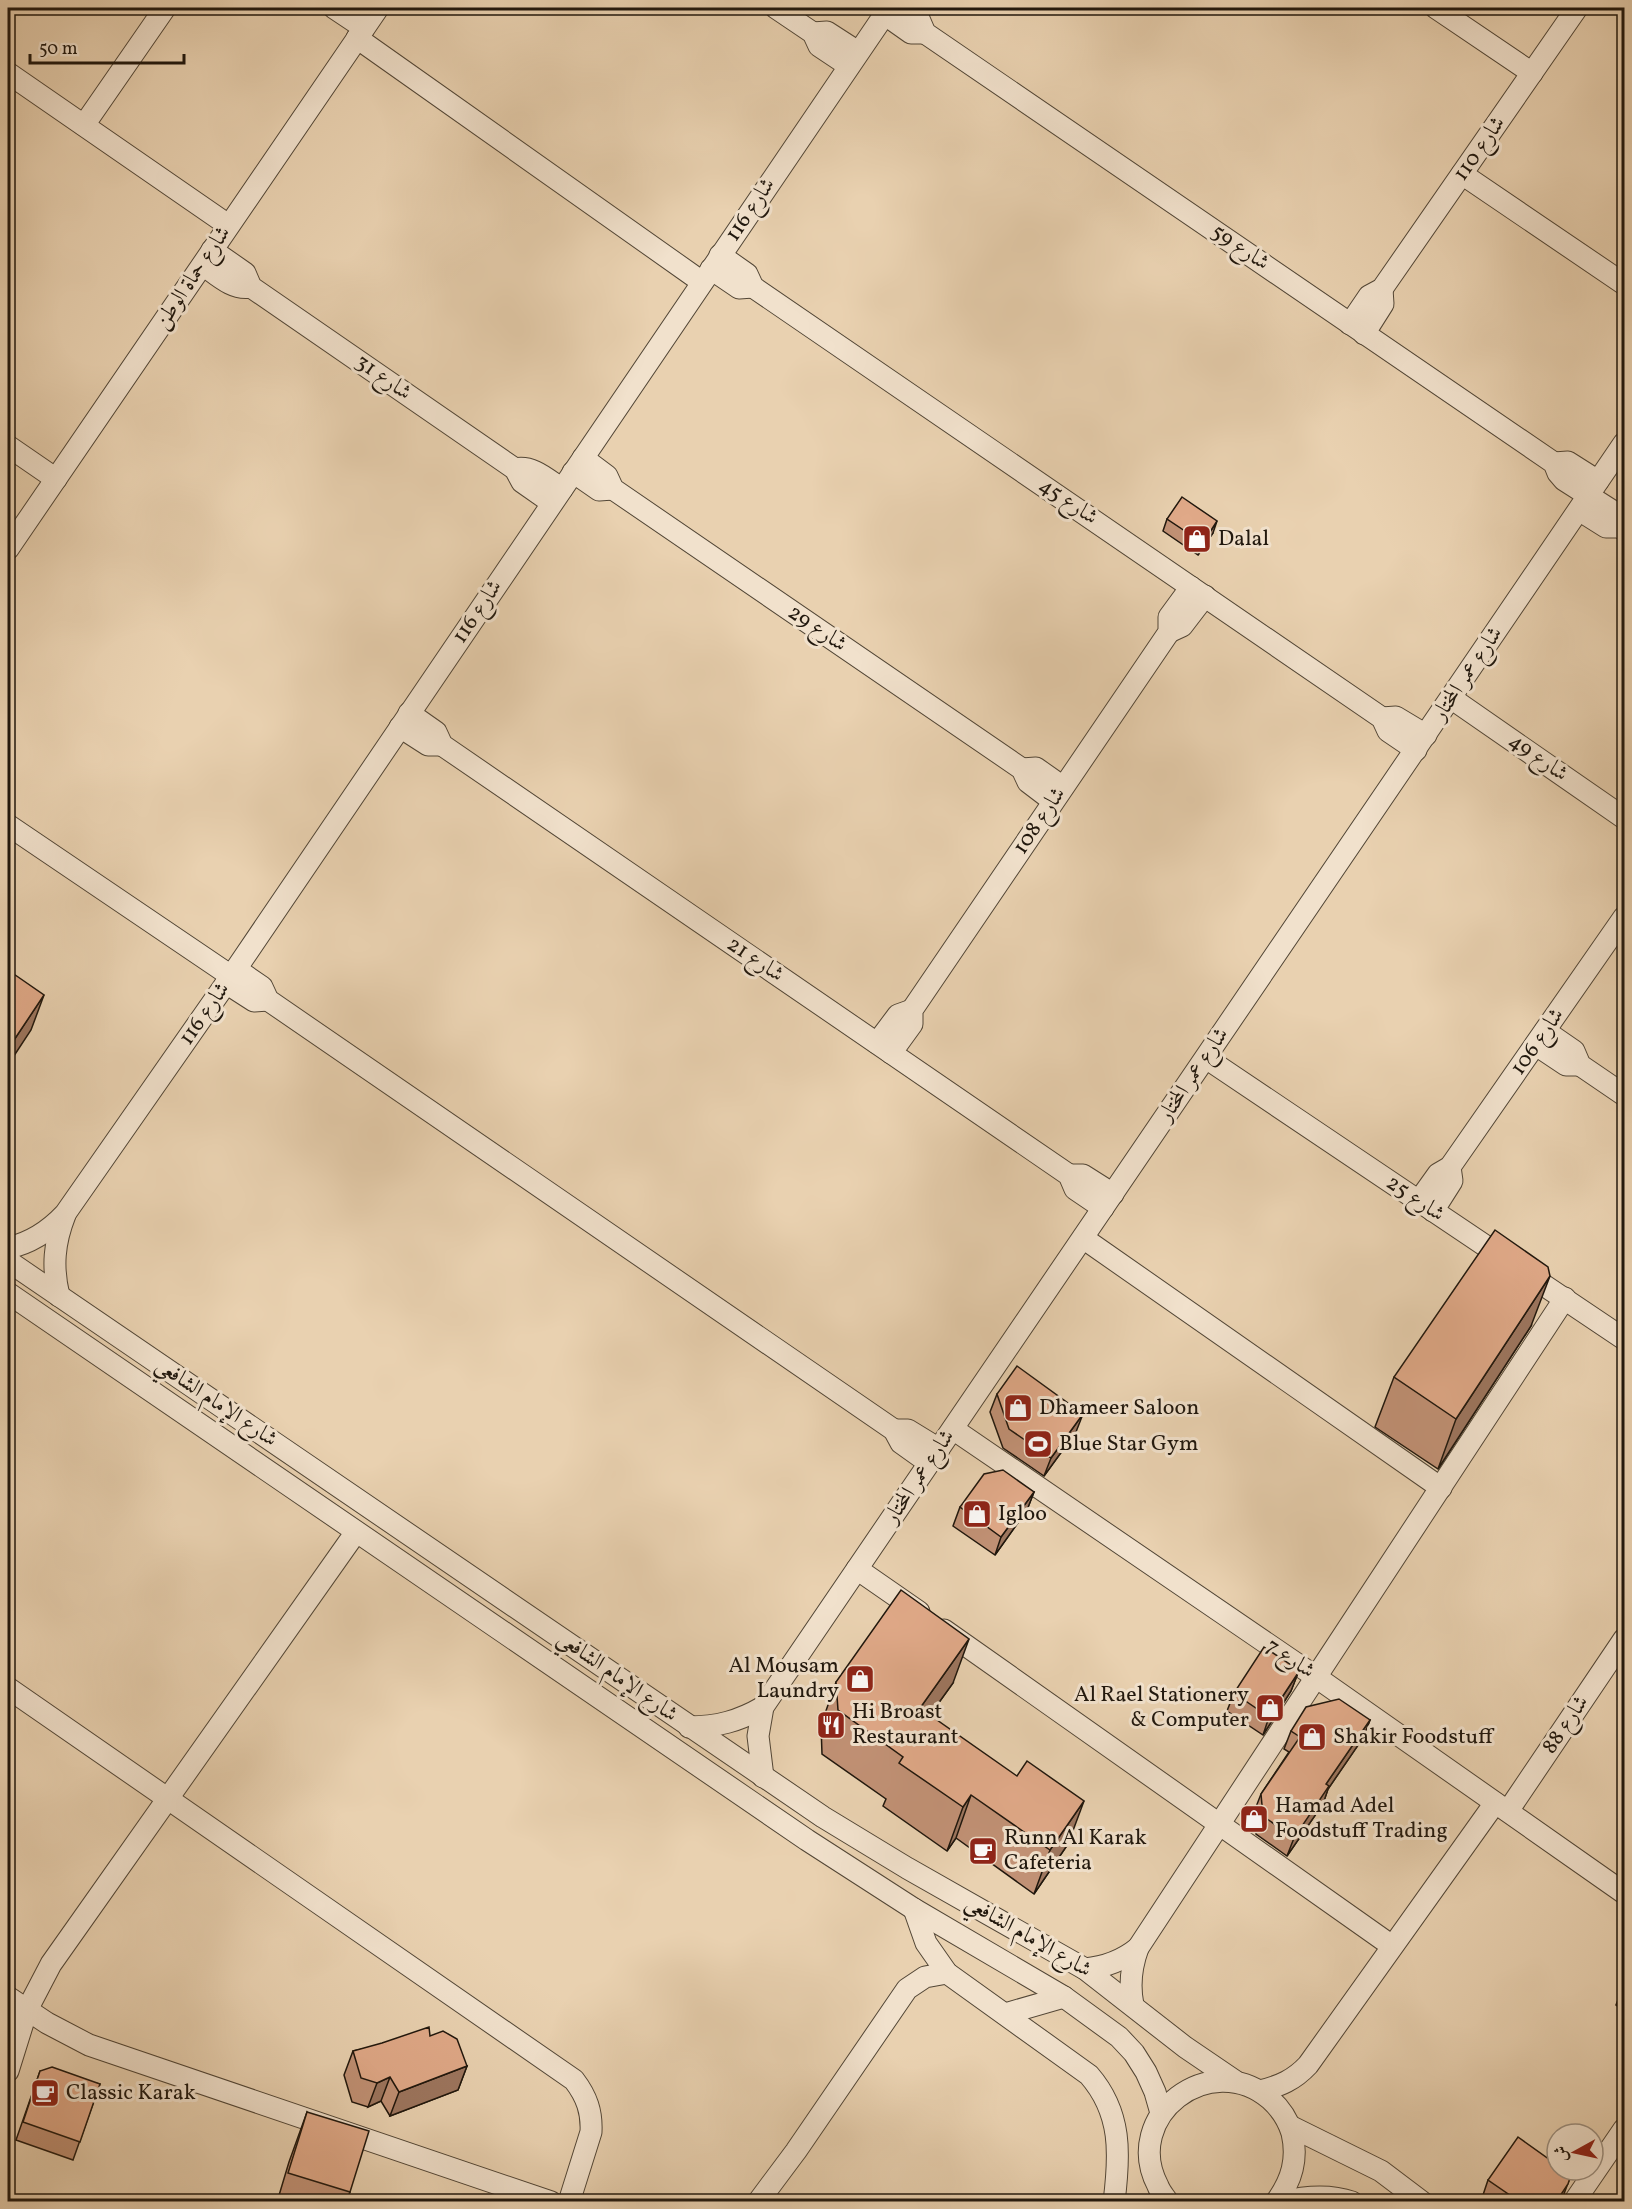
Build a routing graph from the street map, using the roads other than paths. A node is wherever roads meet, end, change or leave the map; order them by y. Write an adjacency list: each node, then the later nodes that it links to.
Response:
1 (165, 8): 11 (street)
2 (334, 8): 7 (street, شارع 45)
3 (776, 8): 8 (street)
4 (1436, 8): 10 (street)
5 (1577, 8): 10 (street, شارع 110)
6 (892, 10): 8 (street, شارع 116); 17 (street, شارع 59)
7 (368, 19): 13 (street, شارع حماة الوطن); 15 (street, شارع 45)
8 (854, 59): 15 (street, شارع 116)
9 (8, 73): 11 (street)
10 (1532, 73): 12 (street, شارع 110)
11 (84, 125): 13 (street)
12 (1462, 174): 16 (street); 17 (street, شارع 110)
13 (228, 225): 14 (street, شارع حماة الوطن)
14 (207, 257): 20 (street, شارع حماة الوطن); 21 (street, شارع 31)
15 (711, 269): 21 (street, شارع 116); 25 (street, شارع 45)
16 (1624, 284)
17 (1357, 329): 22 (street, شارع 59)
18 (1624, 443): 22 (street, شارع عمر المختار)
19 (8, 446): 20 (street)
20 (56, 479): 24 (street, شارع حماة الوطن)
21 (567, 481): 27 (street, شارع 116); 29 (street, شارع 29)
22 (1589, 496): 23 (street, شارع 59); 26 (street, شارع عمر المختار)
23 (1622, 528)
24 (8, 549)
25 (1198, 592): 28 (street, شارع 45); 29 (street, شارع 108)
26 (1451, 698): 28 (street, شارع عمر المختار); 30 (street, شارع 49)
27 (405, 720): 33 (street, شارع 116); 35 (street, شارع 21)
28 (1421, 743): 36 (street, شارع عمر المختار)
29 (1058, 794): 35 (street, شارع 108)
30 (1624, 819)
31 (8, 825): 33 (street)
32 (1624, 917): 34 (street, شارع 106)
33 (231, 976): 40 (street, شارع 116); 49 (street)
34 (1541, 1038): 37 (street); 39 (street, شارع 106)
35 (884, 1048): 38 (street, شارع 21)
36 (1206, 1058): 38 (street, شارع عمر المختار); 39 (street, شارع 25)
37 (1624, 1095)
38 (1108, 1201): 41 (street, شارع عمر المختار)
39 (1425, 1206): 46 (street, شارع 25)
40 (65, 1214): 42 (street, شارع 116); 45 (street, شارع 116)
41 (1083, 1238): 48 (street, شارع عمر المختار); 50 (street)
42 (8, 1248)
43 (8, 1261): 45 (street, شارع الإمام الشافعي)
44 (8, 1293): 51 (street, شارع الإمام الشافعي)
45 (59, 1296): 57 (street, شارع الإمام الشافعي)
46 (1565, 1298): 47 (street, شارع 25); 50 (street)
47 (1624, 1339)
48 (953, 1429): 49 (street, شارع عمر المختار); 54 (street, شارع 7)
49 (934, 1456): 52 (street, شارع عمر المختار)
50 (1441, 1488): 54 (street)
51 (356, 1532): 59 (street); 63 (street, شارع الإمام الشافعي)
52 (857, 1569): 56 (street, شارع عمر المختار); 61 (street)
53 (1624, 1639): 60 (street, شارع 88)
54 (1316, 1677): 60 (street, شارع 7); 61 (street)
55 (8, 1688): 59 (street)
56 (763, 1707): 57 (street); 58 (street, شارع عمر المختار)
57 (689, 1727): 58 (street, شارع الإمام الشافعي)
58 (763, 1777): 66 (street, شارع الإمام الشافعي)
59 (169, 1799): 71 (street); 81 (street)
60 (1501, 1807): 62 (street, شارع 7); 64 (street, شارع 88)
61 (1220, 1824): 64 (street); 65 (street)
62 (1624, 1893)
63 (914, 1909): 67 (street); 69 (street, شارع الإمام الشافعي)
64 (1392, 1946): 75 (street, شارع 88)
65 (1138, 1948): 66 (street); 70 (street)
66 (1085, 1969): 70 (street, شارع الإمام الشافعي)
67 (947, 1972): 72 (street); 82 (street)
68 (8, 1997): 71 (street)
69 (1064, 1997): 72 (street); 76 (street, شارع الإمام الشافعي)
70 (1133, 2005): 74 (street, شارع الإمام الشافعي)
71 (27, 2010): 73 (street); 80 (street)
72 (1005, 2014): 83 (street)
73 (8, 2071)
74 (1235, 2081): 75 (street); 76 (street)
75 (1260, 2091): 77 (street)
76 (1161, 2113): 79 (street)
77 (1290, 2126): 84 (street); 87 (street)
78 (1624, 2129): 88 (street)
79 (1160, 2196)
80 (551, 2202)
81 (569, 2202)
82 (758, 2202)
83 (1114, 2202)
84 (1276, 2202)
85 (1282, 2202): 86 (street)
86 (1352, 2202)
87 (1422, 2202)
88 (1574, 2202)

